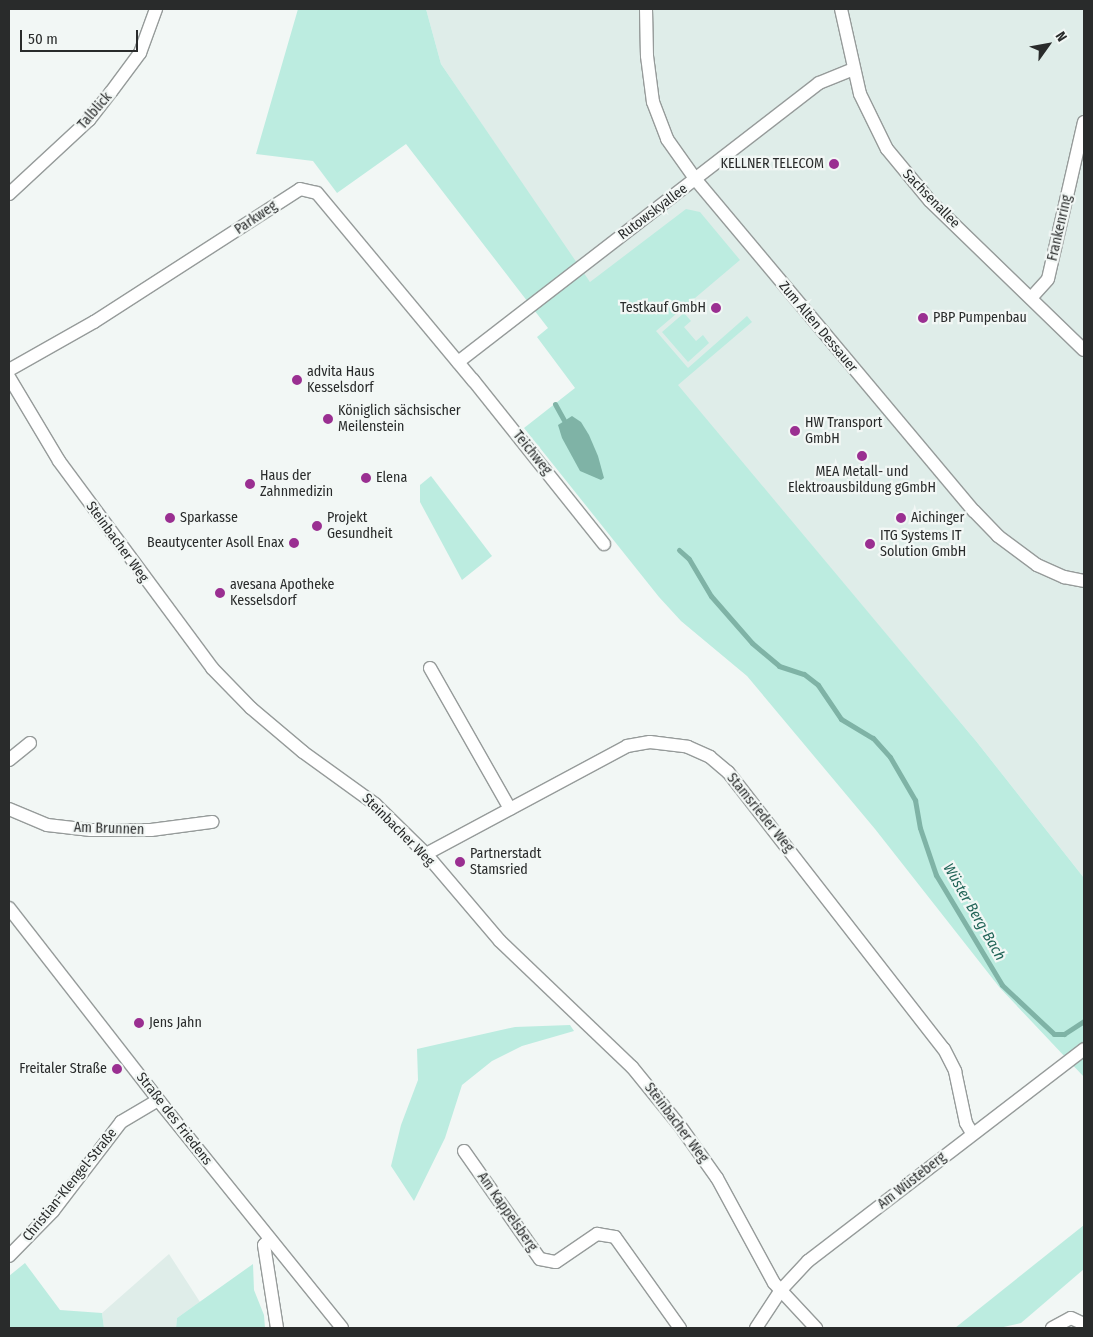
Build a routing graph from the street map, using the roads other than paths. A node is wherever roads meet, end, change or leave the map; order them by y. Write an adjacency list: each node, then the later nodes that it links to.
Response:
1 (156, 9): 7 (street, Talblick)
2 (646, 9): 6 (street, Zum Alten Dessauer)
3 (841, 9): 4 (street, Sachsenallee)
4 (852, 70): 6 (street, Rutowskyallee); 8 (street, Sachsenallee)
5 (1084, 122): 8 (street, Frankenring)
6 (696, 180): 10 (street, Rutowskyallee); 14 (street, Zum Alten Dessauer)
7 (9, 194)
8 (1031, 298): 9 (street, Sachsenallee)
9 (1084, 350)
10 (458, 362): 11 (street, Parkweg); 13 (street, Teichweg)
11 (9, 370)
12 (9, 377): 21 (street, Steinbacher Weg)
13 (604, 544)
14 (1084, 581)
15 (430, 668): 18 (street)
16 (30, 743): 17 (street)
17 (9, 760)
18 (510, 809): 21 (street, Stamsrieder Weg); 25 (street, Stamsrieder Weg)
19 (9, 810): 20 (street, Am Brunnen)
20 (212, 822)
21 (426, 854): 29 (street, Steinbacher Weg)
22 (9, 908): 24 (street, Straße des Friedens)
23 (1084, 1049): 25 (street, Am Wüsteberg)
24 (158, 1100): 27 (street, Straße des Friedens); 28 (street, Christian-Klengel-Straße)
25 (972, 1133): 29 (street, Am Wüsteberg)
26 (464, 1151): 33 (street, Am Kappelsberg)
27 (270, 1239): 31 (street); 32 (street, Straße des Friedens)
28 (9, 1256)
29 (781, 1290): 34 (street, Am Wüsteberg); 35 (street, Steinbacher Weg)
30 (1084, 1324): 36 (street)
31 (277, 1328)
32 (342, 1328)
33 (680, 1328)
34 (756, 1328)
35 (816, 1328)
36 (1052, 1328)

